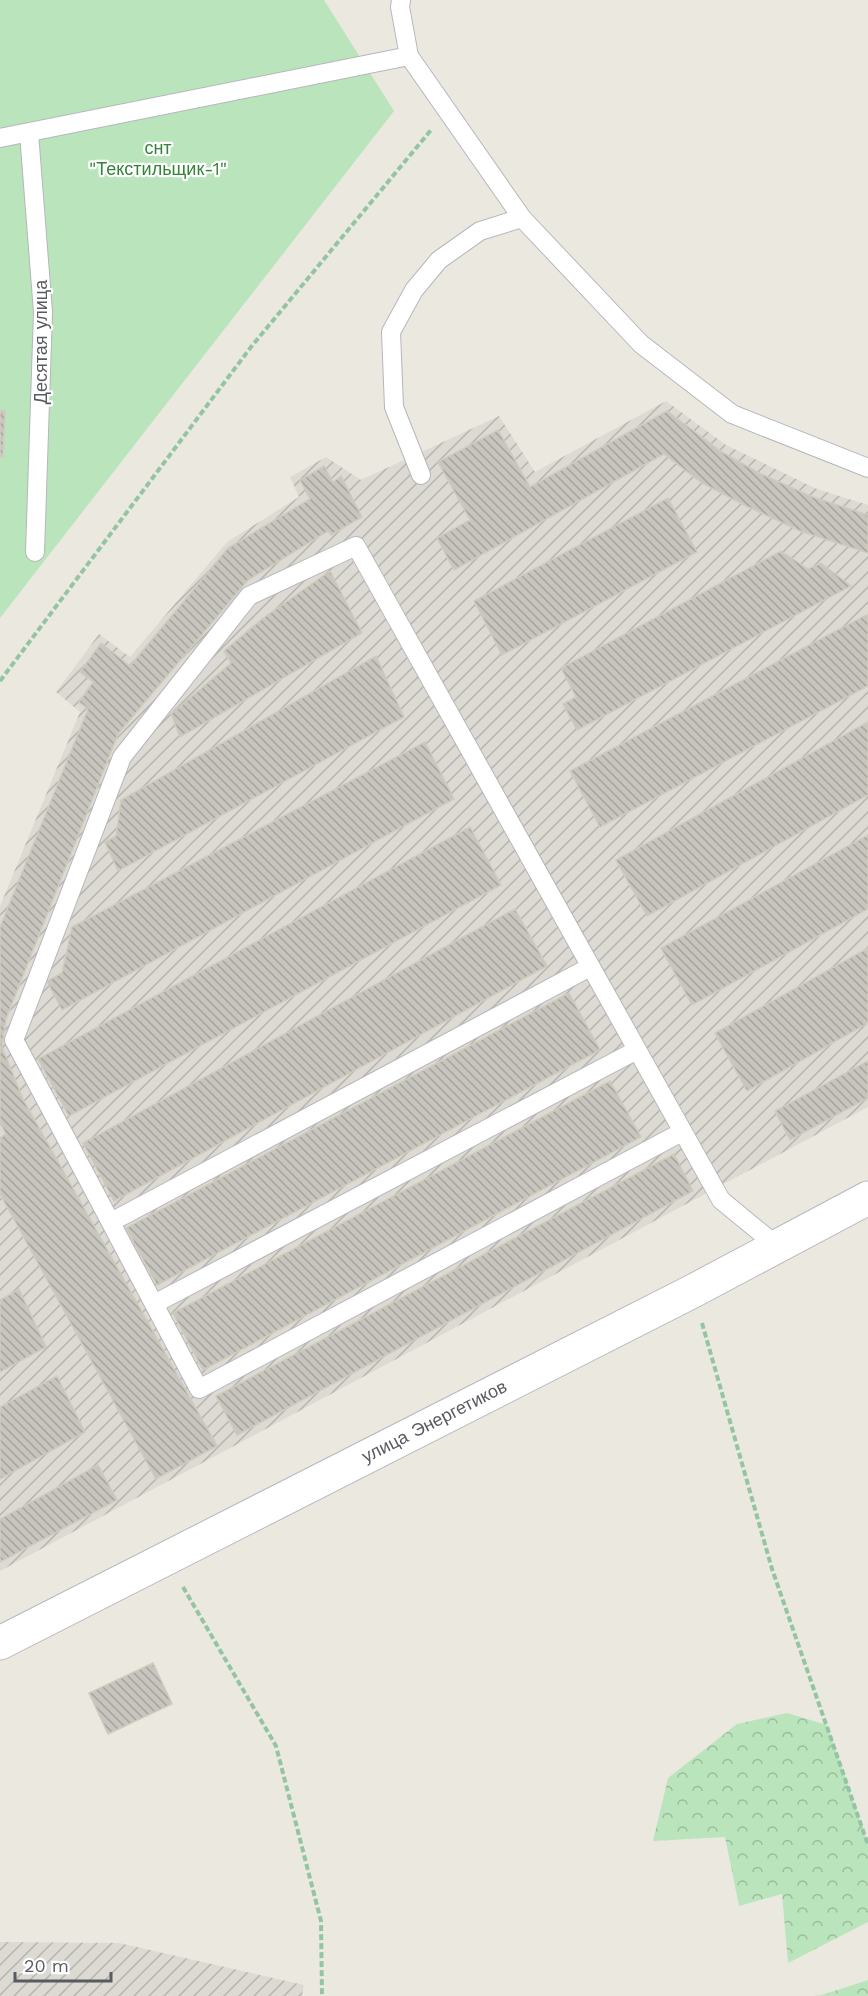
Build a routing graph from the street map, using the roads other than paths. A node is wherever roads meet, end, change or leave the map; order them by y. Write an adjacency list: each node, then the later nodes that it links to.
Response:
1 (401, 0): 2 (lane)
2 (409, 56): 3 (lane); 5 (lane)
3 (29, 133): 4 (lane); 8 (lane, Десятая улица)
4 (0, 138)
5 (522, 218): 6 (lane); 7 (lane)
6 (868, 468)
7 (421, 475)
8 (34, 552)
9 (590, 967): 10 (lane); 13 (lane); 13 (lane)
10 (636, 1050): 11 (lane); 15 (lane)
11 (682, 1132): 14 (lane); 15 (lane)
12 (868, 1198): 14 (main road, улица Энергетиков)
13 (111, 1222): 15 (lane)
14 (777, 1246): 16 (main road, улица Энергетиков)
15 (154, 1304)
16 (0, 1643)

